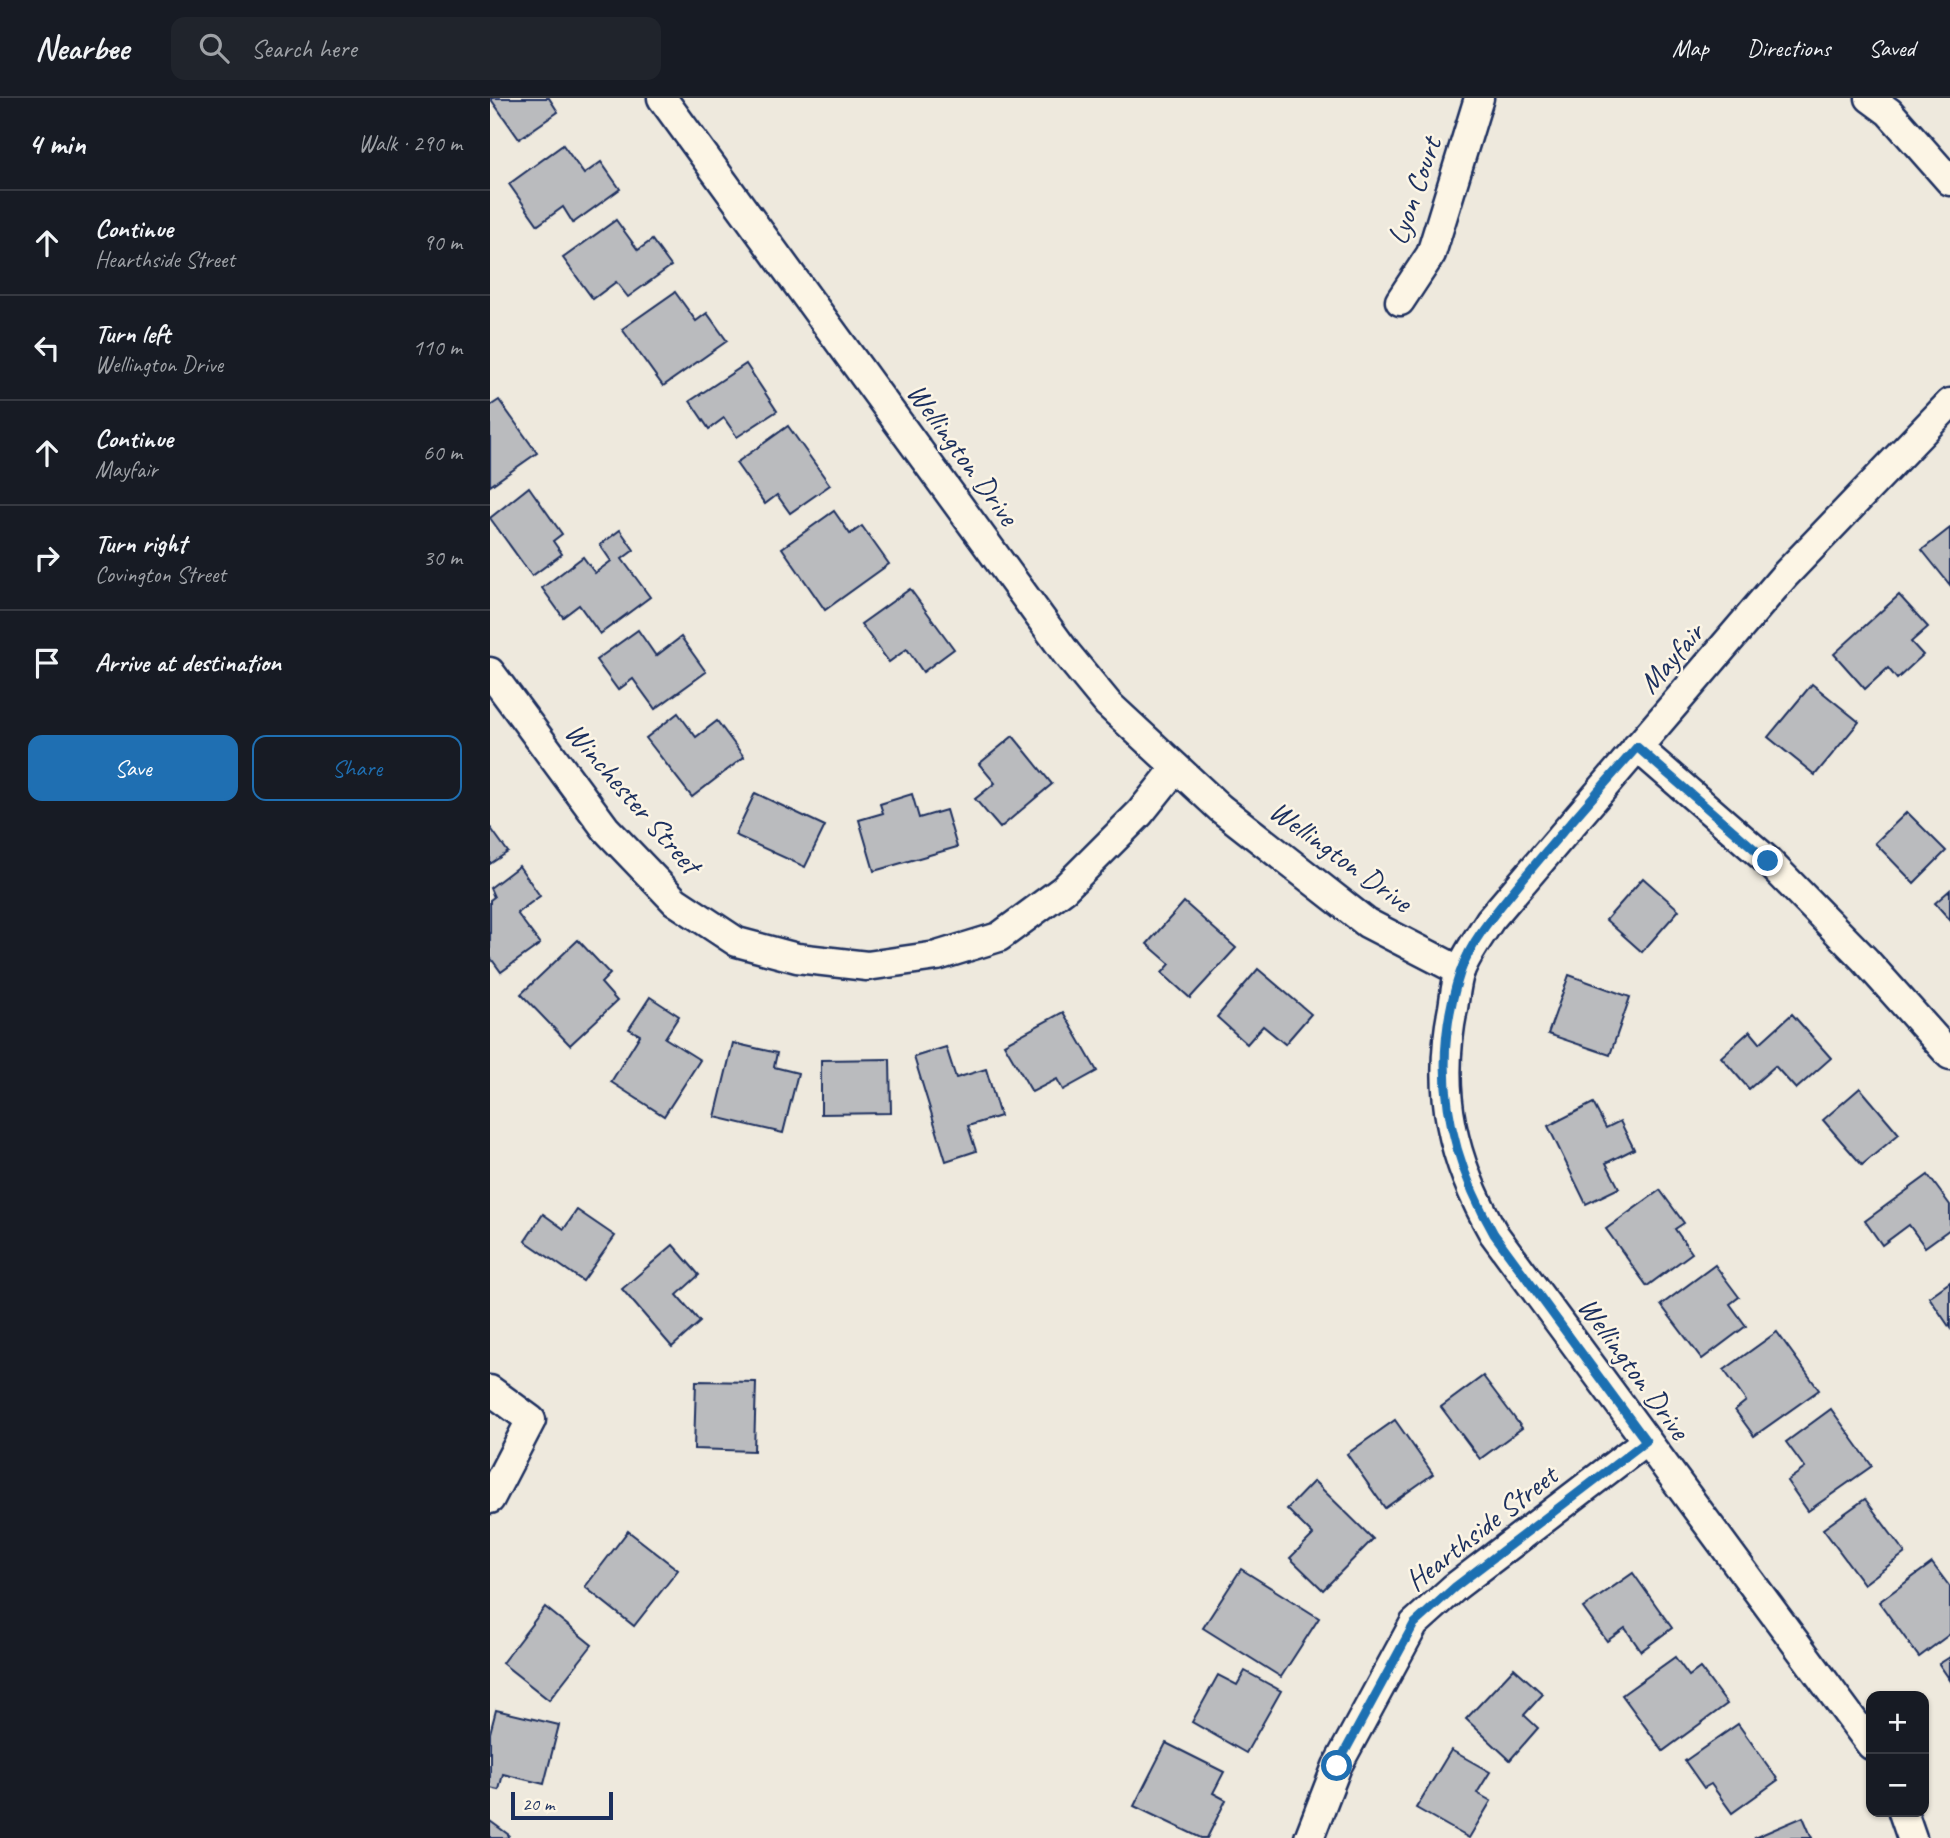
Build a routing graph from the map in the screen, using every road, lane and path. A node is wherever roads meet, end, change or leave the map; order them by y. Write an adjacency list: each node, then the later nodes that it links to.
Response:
1 (662, 98): 9 (street, Wellington Drive)
2 (1479, 98): 5 (street, Lyon Court)
3 (1870, 98): 4 (street)
4 (1950, 181)
5 (1400, 301)
6 (1950, 403): 8 (street, Mayfair)
7 (490, 672): 9 (street, Winchester Street)
8 (1637, 747): 10 (street, Mayfair); 11 (street)
9 (1176, 768): 10 (street, Wellington Drive)
10 (1460, 971): 13 (street, Wellington Drive)
11 (1950, 1055)
12 (490, 1390): 14 (street)
13 (1646, 1441): 15 (street, Wellington Drive); 17 (street, Hearthside Street)
14 (490, 1499)
15 (1866, 1738)
16 (1905, 1817): 18 (street)
17 (1309, 1838)
18 (1912, 1838)

